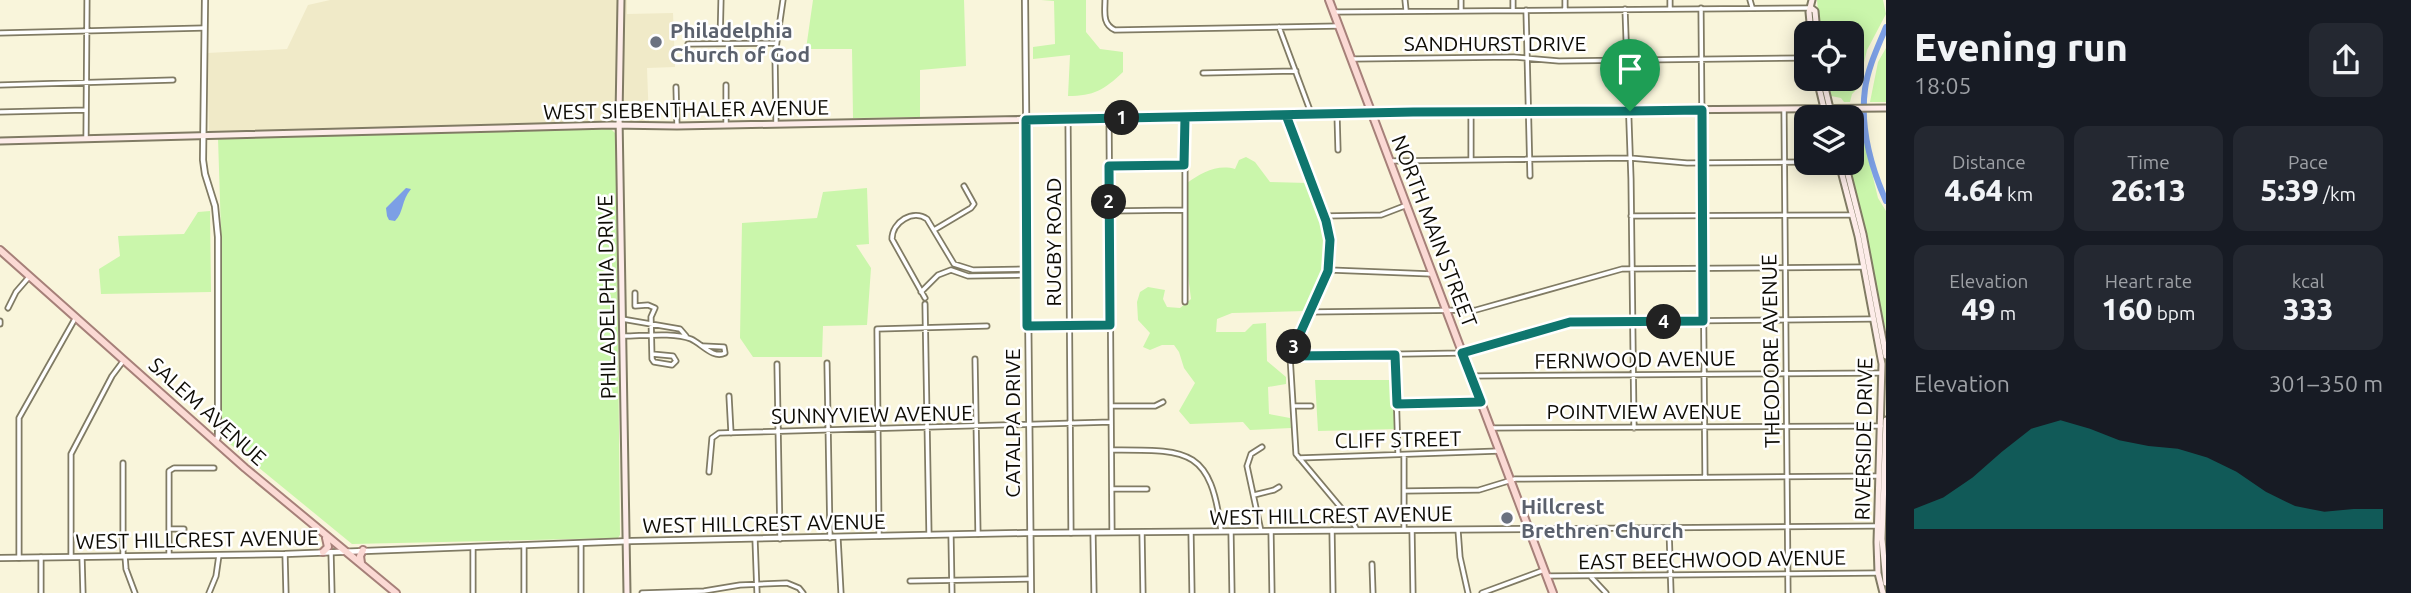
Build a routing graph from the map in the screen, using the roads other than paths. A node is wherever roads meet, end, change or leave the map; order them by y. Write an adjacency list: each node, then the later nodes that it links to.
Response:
1 (87, 0): 34 (street)
2 (205, 0): 33 (street)
3 (621, 0): 71 (main road, PHILADELPHIA DRIVE)
4 (720, 0): 36 (street)
5 (783, 0): 37 (street)
6 (1025, 0): 68 (street, CATALPA DRIVE)
7 (1105, 0): 32 (street)
8 (1329, 0): 28 (main road, NORTH MAIN STREET)
9 (1405, 0): 24 (street)
10 (1461, 0): 25 (street)
11 (1513, 0): 26 (street)
12 (1565, 0): 21 (street)
13 (1617, 0): 22 (street)
14 (1670, 0): 17 (street)
15 (1750, 0): 19 (street)
16 (1812, 0): 20 (main road)
17 (1670, 8): 18 (street); 23 (street)
18 (1700, 8): 19 (street); 43 (street)
19 (1752, 8): 20 (street)
20 (1811, 8): 29 (main road); 30 (main road)
21 (1565, 9): 22 (street); 27 (street)
22 (1617, 9): 23 (street)
23 (1625, 9): 42 (street)
24 (1406, 10): 25 (street); 28 (street)
25 (1461, 10): 26 (street)
26 (1513, 10): 27 (street)
27 (1526, 10): 39 (street)
28 (1334, 12): 31 (main road, NORTH MAIN STREET)
29 (1810, 21)
30 (1816, 21)
31 (1339, 26): 32 (street); 41 (main road, NORTH MAIN STREET)
32 (1279, 27): 44 (street)
33 (204, 29): 34 (street); 73 (street)
34 (86, 31): 35 (street); 47 (street)
35 (0, 33)
36 (720, 43): 37 (street); 38 (street)
37 (776, 43): 69 (street)
38 (688, 44)
39 (1528, 58): 41 (street, SANDHURST DRIVE); 42 (street, SANDHURST DRIVE); 60 (street)
40 (1794, 58): 43 (street, SANDHURST DRIVE)
41 (1351, 59): 61 (main road, NORTH MAIN STREET)
42 (1628, 59): 43 (street, SANDHURST DRIVE); 58 (street)
43 (1701, 59): 56 (street)
44 (1296, 71): 45 (street); 64 (street)
45 (1203, 73)
46 (173, 80): 47 (street)
47 (85, 83): 49 (street); 55 (street)
48 (726, 85): 70 (street)
49 (0, 86)
50 (676, 86): 72 (street)
51 (1864, 108): 52 (main road, WEST SIEBENTHALER AVENUE)
52 (1886, 108)
53 (1784, 109): 54 (main road, WEST SIEBENTHALER AVENUE); 56 (main road, WEST SIEBENTHALER AVENUE); 81 (street, THEODORE AVENUE)
54 (1794, 109)
55 (86, 110): 59 (street); 74 (street)
56 (1702, 110): 58 (main road, WEST SIEBENTHALER AVENUE); 83 (street)
57 (1471, 111): 60 (main road, WEST SIEBENTHALER AVENUE); 61 (main road, WEST SIEBENTHALER AVENUE); 79 (street)
58 (1630, 111): 60 (main road, WEST SIEBENTHALER AVENUE); 77 (street)
59 (0, 112)
60 (1530, 112): 78 (street)
61 (1372, 113): 62 (main road, WEST SIEBENTHALER AVENUE); 80 (main road, NORTH MAIN STREET)
62 (1337, 114): 64 (main road, WEST SIEBENTHALER AVENUE); 76 (street)
63 (1286, 115): 64 (main road, WEST SIEBENTHALER AVENUE); 65 (main road, WEST SIEBENTHALER AVENUE); 96 (street)
64 (1312, 115)
65 (1185, 117): 66 (main road, WEST SIEBENTHALER AVENUE); 84 (street)
66 (1109, 118): 67 (main road, WEST SIEBENTHALER AVENUE); 85 (street)
67 (1068, 119): 68 (main road, WEST SIEBENTHALER AVENUE); 125 (street, RUGBY ROAD)
68 (1026, 120): 69 (main road, WEST SIEBENTHALER AVENUE); 107 (street, CATALPA DRIVE)
69 (776, 124): 70 (main road, WEST SIEBENTHALER AVENUE)
70 (726, 125): 72 (main road, WEST SIEBENTHALER AVENUE)
71 (620, 126): 72 (main road, WEST SIEBENTHALER AVENUE); 73 (main road, WEST SIEBENTHALER AVENUE); 119 (main road, PHILADELPHIA DRIVE)
72 (677, 126)
73 (203, 136): 74 (main road, WEST SIEBENTHALER AVENUE); 170 (street)
74 (86, 139): 75 (main road, WEST SIEBENTHALER AVENUE)
75 (0, 141)
76 (1338, 150)
77 (1630, 158): 78 (street); 83 (street); 97 (street)
78 (1531, 159): 79 (street); 88 (street)
79 (1471, 160): 80 (street)
80 (1390, 161): 90 (main road, NORTH MAIN STREET)
81 (1784, 162): 82 (street); 83 (street); 94 (street, THEODORE AVENUE)
82 (1794, 162)
83 (1702, 163): 93 (street)
84 (1184, 165): 85 (street); 91 (street)
85 (1109, 166): 92 (street)
86 (1842, 175): 95 (main road, RIVERSIDE DRIVE)
87 (1848, 175): 138 (main road, RIVERSIDE DRIVE)
88 (1531, 176)
89 (964, 186): 98 (street)
90 (1406, 205): 96 (street); 108 (main road, NORTH MAIN STREET)
91 (1184, 210): 92 (street); 113 (street)
92 (1109, 211): 126 (street)
93 (1702, 215): 94 (street); 97 (street); 102 (street)
94 (1785, 215): 95 (street); 103 (street, THEODORE AVENUE)
95 (1853, 215): 101 (main road, RIVERSIDE DRIVE)
96 (1324, 216): 106 (street)
97 (1631, 216): 104 (street)
98 (934, 230): 100 (street); 110 (street)
99 (0, 250): 109 (main road, SALEM AVENUE)
100 (954, 264): 105 (street); 107 (street)
101 (1864, 267): 103 (street); 120 (main road, RIVERSIDE DRIVE)
102 (1703, 268): 103 (street); 104 (street); 121 (street)
103 (1785, 268): 122 (street, THEODORE AVENUE)
104 (1632, 269): 116 (street); 123 (street)
105 (951, 270): 107 (street); 110 (street)
106 (1329, 270): 108 (street); 117 (street)
107 (1027, 272): 128 (street, CATALPA DRIVE)
108 (1433, 274): 116 (main road, NORTH MAIN STREET)
109 (30, 276): 115 (street); 118 (main road, SALEM AVENUE)
110 (921, 292): 112 (street)
111 (635, 293): 124 (street)
112 (925, 298)
113 (1185, 302)
114 (925, 304): 129 (street)
115 (8, 308)
116 (1447, 311): 117 (street); 134 (main road, NORTH MAIN STREET)
117 (1309, 312): 137 (street)
118 (76, 317): 140 (main road, SALEM AVENUE); 234 (street)
119 (622, 319): 124 (street); 130 (main road, PHILADELPHIA DRIVE)
120 (1875, 319): 122 (street); 143 (main road, RIVERSIDE DRIVE)
121 (1703, 321): 122 (street); 123 (street); 144 (street)
122 (1786, 321): 145 (street, THEODORE AVENUE)
123 (1633, 322): 134 (street); 146 (street)
124 (651, 323): 131 (street); 132 (street)
125 (1070, 325): 126 (street); 128 (street); 157 (street, RUGBY ROAD)
126 (1110, 325): 154 (street)
127 (986, 326): 129 (street)
128 (1027, 326): 158 (street, CATALPA DRIVE)
129 (926, 327): 163 (street); 166 (street)
130 (622, 336): 131 (street); 219 (main road, PHILADELPHIA DRIVE)
131 (652, 336): 132 (street); 135 (street)
132 (688, 338): 133 (street)
133 (703, 346): 133 (street)
134 (1462, 353): 136 (street); 147 (main road, NORTH MAIN STREET)
135 (652, 354): 135 (street)
136 (1395, 355): 137 (street); 151 (street)
137 (1290, 356): 152 (street)
138 (1886, 356)
139 (975, 359): 161 (street)
140 (124, 360): 170 (main road, SALEM AVENUE); 231 (street)
141 (827, 363): 167 (street)
142 (777, 364): 168 (street)
143 (1882, 373): 145 (street, FERNWOOD AVENUE); 160 (main road, RIVERSIDE DRIVE)
144 (1704, 374): 145 (street, FERNWOOD AVENUE); 146 (street, FERNWOOD AVENUE); 162 (street)
145 (1786, 374): 159 (street, THEODORE AVENUE)
146 (1633, 375): 147 (street, FERNWOOD AVENUE); 165 (street)
147 (1471, 376): 150 (main road, NORTH MAIN STREET)
148 (729, 396): 169 (street)
149 (1163, 402): 154 (street)
150 (1481, 402): 151 (street); 164 (main road, NORTH MAIN STREET)
151 (1397, 404): 174 (street)
152 (1293, 406): 153 (street); 176 (street)
153 (1311, 406)
154 (1111, 407): 156 (street)
155 (1886, 420): 189 (main road, RIVERSIDE DRIVE)
156 (1111, 422): 157 (street, SUNNYVIEW AVENUE); 172 (street)
157 (1070, 423): 158 (street, SUNNYVIEW AVENUE); 208 (street, RUGBY ROAD)
158 (1028, 425): 161 (street, SUNNYVIEW AVENUE); 207 (street, CATALPA DRIVE)
159 (1787, 426): 160 (street, POINTVIEW AVENUE); 162 (street, POINTVIEW AVENUE); 182 (street, THEODORE AVENUE)
160 (1881, 426): 180 (main road, RIVERSIDE DRIVE)
161 (976, 427): 163 (street, SUNNYVIEW AVENUE); 210 (street)
162 (1705, 427): 165 (street, POINTVIEW AVENUE); 181 (street)
163 (927, 428): 166 (street, SUNNYVIEW AVENUE); 213 (street)
164 (1491, 428): 165 (street, POINTVIEW AVENUE); 173 (main road, NORTH MAIN STREET)
165 (1634, 428)
166 (878, 429): 167 (street, SUNNYVIEW AVENUE); 214 (street)
167 (828, 431): 168 (street, SUNNYVIEW AVENUE); 215 (street)
168 (778, 432): 169 (street, SUNNYVIEW AVENUE); 218 (street)
169 (731, 433): 179 (street)
170 (215, 442): 212 (main road, SALEM AVENUE)
171 (1262, 446): 188 (street)
172 (1111, 450): 185 (street); 200 (street)
173 (1499, 452): 175 (street, CLIFF STREET); 183 (main road, NORTH MAIN STREET)
174 (1398, 454): 175 (street, CLIFF STREET); 176 (street, CLIFF STREET)
175 (1404, 455): 187 (street)
176 (1298, 458): 197 (street)
177 (123, 463): 229 (street)
178 (214, 468): 192 (street)
179 (709, 472)
180 (1880, 476): 182 (street); 189 (main road, RIVERSIDE DRIVE)
181 (1705, 477): 182 (street); 183 (street)
182 (1787, 477): 191 (street, THEODORE AVENUE)
183 (1511, 480): 187 (street); 195 (main road, NORTH MAIN STREET)
184 (1279, 487): 188 (street)
185 (1112, 489): 186 (street); 204 (street)
186 (1147, 489)
187 (1404, 491): 198 (street)
188 (1254, 495): 202 (street)
189 (1880, 526): 191 (street); 238 (main road, RIVERSIDE DRIVE); 245 (main road, RIVERSIDE DRIVE)
190 (1669, 527): 191 (street); 195 (street); 240 (street)
191 (1788, 527): 239 (street, THEODORE AVENUE)
192 (169, 529): 193 (street); 228 (street)
193 (184, 529)
194 (1458, 529): 195 (street, WEST HILLCREST AVENUE); 199 (street, WEST HILLCREST AVENUE); 272 (street)
195 (1529, 529): 237 (main road, NORTH MAIN STREET)
196 (1332, 530): 197 (street, WEST HILLCREST AVENUE); 203 (street, WEST HILLCREST AVENUE); 269 (street)
197 (1357, 530): 198 (street, WEST HILLCREST AVENUE)
198 (1404, 530): 199 (street, WEST HILLCREST AVENUE)
199 (1412, 530): 271 (street)
200 (1221, 531): 201 (street, WEST HILLCREST AVENUE); 206 (street, WEST HILLCREST AVENUE)
201 (1231, 531): 202 (street, WEST HILLCREST AVENUE); 267 (street)
202 (1261, 531): 203 (street, WEST HILLCREST AVENUE)
203 (1271, 531): 268 (street)
204 (1112, 532): 205 (street, WEST HILLCREST AVENUE); 209 (street, WEST HILLCREST AVENUE)
205 (1142, 532): 206 (street, WEST HILLCREST AVENUE); 265 (street)
206 (1191, 532): 266 (street)
207 (1029, 533): 208 (street, WEST HILLCREST AVENUE); 210 (street, WEST HILLCREST AVENUE); 242 (street, CATALPA DRIVE)
208 (1071, 533): 209 (street, WEST HILLCREST AVENUE)
209 (1093, 533): 264 (street)
210 (978, 534): 211 (street, WEST HILLCREST AVENUE)
211 (951, 535): 213 (street, WEST HILLCREST AVENUE); 244 (street)
212 (326, 536): 224 (main road, SALEM AVENUE); 225 (main road)
213 (929, 536): 214 (street, WEST HILLCREST AVENUE)
214 (879, 537): 216 (street, WEST HILLCREST AVENUE)
215 (830, 538): 216 (street, WEST HILLCREST AVENUE); 218 (street, WEST HILLCREST AVENUE)
216 (838, 538): 261 (street)
217 (755, 539): 218 (street, WEST HILLCREST AVENUE); 219 (street, WEST HILLCREST AVENUE); 246 (street)
218 (780, 539)
219 (626, 543): 220 (street, WEST HILLCREST AVENUE); 257 (main road, PHILADELPHIA DRIVE)
220 (582, 544): 221 (street, WEST HILLCREST AVENUE); 256 (street)
221 (524, 546): 222 (street, WEST HILLCREST AVENUE); 255 (street)
222 (473, 547): 223 (street, WEST HILLCREST AVENUE); 254 (street)
223 (363, 550): 224 (street, WEST HILLCREST AVENUE); 236 (main road)
224 (344, 551): 225 (street, WEST HILLCREST AVENUE); 236 (main road, SALEM AVENUE)
225 (327, 552): 227 (street, WEST HILLCREST AVENUE); 252 (street)
226 (219, 554): 227 (street, WEST HILLCREST AVENUE); 228 (street, WEST HILLCREST AVENUE); 250 (street)
227 (285, 554): 251 (street)
228 (169, 555): 229 (street, WEST HILLCREST AVENUE)
229 (124, 556): 232 (street, WEST HILLCREST AVENUE); 249 (street)
230 (41, 557): 231 (street, WEST HILLCREST AVENUE); 234 (street, WEST HILLCREST AVENUE); 247 (street)
231 (71, 557): 232 (street, WEST HILLCREST AVENUE)
232 (82, 557): 248 (street)
233 (0, 558): 234 (street, WEST HILLCREST AVENUE)
234 (19, 558)
235 (1372, 564): 270 (street)
236 (362, 565): 253 (main road, SALEM AVENUE)
237 (1546, 573): 241 (street, EAST BEECHWOOD AVENUE); 273 (street); 274 (main road, NORTH MAIN STREET)
238 (1878, 573): 239 (street, EAST BEECHWOOD AVENUE); 278 (main road, RIVERSIDE DRIVE)
239 (1788, 574): 240 (street, EAST BEECHWOOD AVENUE); 277 (street, THEODORE AVENUE)
240 (1671, 575): 241 (street, EAST BEECHWOOD AVENUE); 276 (street)
241 (1589, 576): 275 (street)
242 (1030, 579): 244 (street); 263 (street, CATALPA DRIVE)
243 (910, 581): 244 (street)
244 (952, 581): 262 (street)
245 (1886, 583)
246 (757, 584): 258 (street); 259 (street); 260 (street)
247 (41, 593)
248 (83, 593)
249 (135, 593)
250 (209, 593)
251 (286, 593)
252 (332, 593)
253 (397, 593)
254 (473, 593)
255 (524, 593)
256 (581, 593)
257 (627, 593)
258 (642, 593)
259 (757, 593)
260 (803, 593)
261 (841, 593)
262 (953, 593)
263 (1031, 593)
264 (1094, 593)
265 (1143, 593)
266 (1192, 593)
267 (1232, 593)
268 (1272, 593)
269 (1333, 593)
270 (1373, 593)
271 (1413, 593)
272 (1468, 593)
273 (1482, 593)
274 (1553, 593)
275 (1606, 593)
276 (1671, 593)
277 (1788, 593)
278 (1883, 593)

